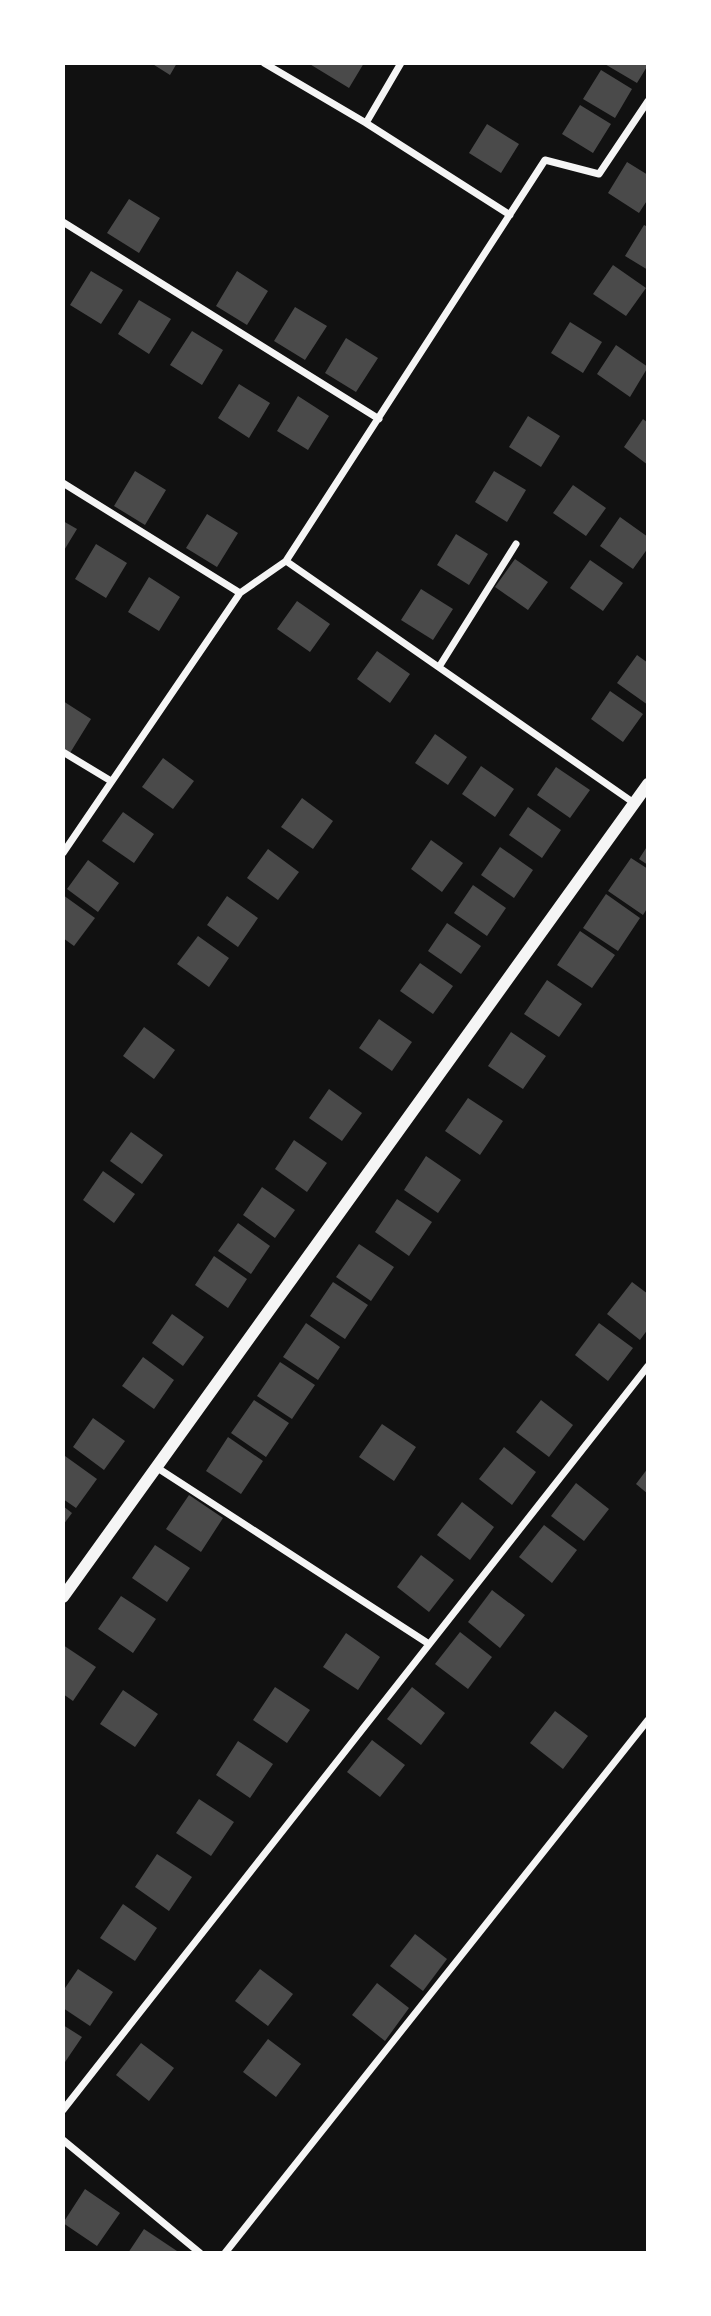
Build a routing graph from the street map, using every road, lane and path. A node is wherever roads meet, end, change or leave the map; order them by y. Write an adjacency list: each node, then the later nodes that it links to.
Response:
1 (264, 63): 4 (street)
2 (401, 63): 4 (street)
3 (648, 101): 5 (street)
4 (366, 122): 5 (street)
5 (510, 215): 7 (street)
6 (63, 222): 7 (street)
7 (379, 419): 10 (street)
8 (63, 483): 11 (street)
9 (516, 544): 12 (street)
10 (286, 561): 11 (street); 12 (street)
11 (240, 593): 14 (street)
12 (439, 667): 16 (street)
13 (63, 752): 14 (street)
14 (111, 781): 17 (street)
15 (648, 784): 16 (street)
16 (634, 803): 19 (street)
17 (63, 853)
18 (648, 1366): 21 (street)
19 (156, 1467): 20 (street); 21 (street)
20 (63, 1597)
21 (429, 1644): 23 (street)
22 (648, 1720): 26 (street)
23 (63, 2110)
24 (63, 2140): 25 (street)
25 (200, 2253)
26 (225, 2253)

